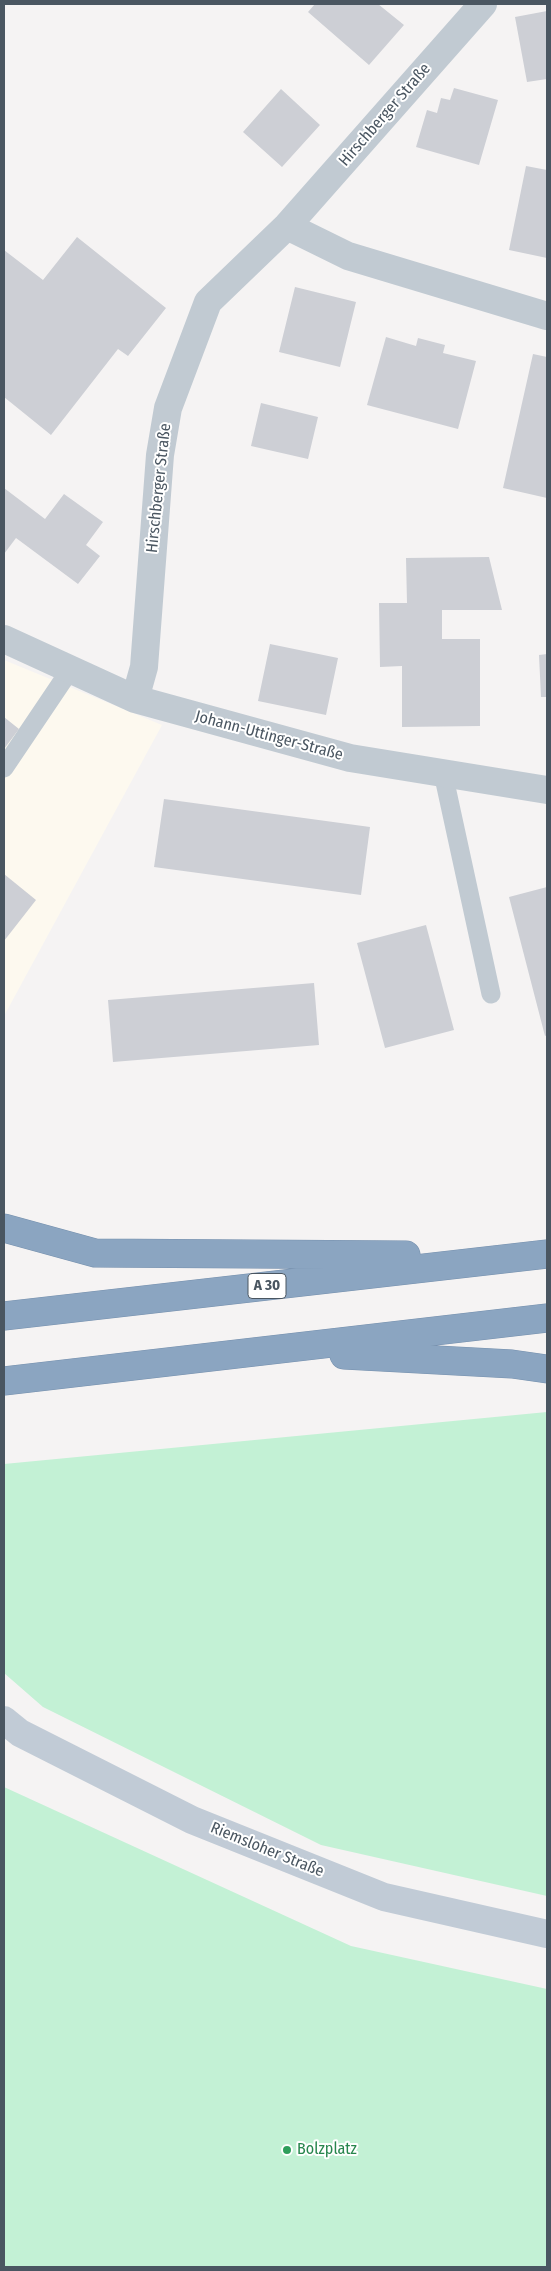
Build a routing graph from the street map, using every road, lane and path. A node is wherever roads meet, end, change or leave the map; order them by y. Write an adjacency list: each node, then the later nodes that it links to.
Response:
1 (483, 4): 2 (street, Hirschberger Straße)
2 (287, 226): 3 (street); 6 (street, Hirschberger Straße)
3 (547, 316)
4 (4, 639): 5 (street, Johann-Uttinger-Straße)
5 (70, 670): 6 (street, Johann-Uttinger-Straße); 7 (lane)
6 (135, 699): 8 (street, Johann-Uttinger-Straße)
7 (4, 768)
8 (443, 773): 9 (street, Johann-Uttinger-Straße); 10 (lane)
9 (547, 790)
10 (491, 994)
11 (4, 1228): 12 (highway)
12 (539, 1255): 13 (highway, A 30)
13 (4, 1316)
14 (547, 1318): 15 (highway)
15 (270, 1351): 16 (highway); 17 (highway)
16 (547, 1369)
17 (4, 1381)
18 (4, 1720): 19 (main road, Riemsloher Straße)
19 (547, 1934)

